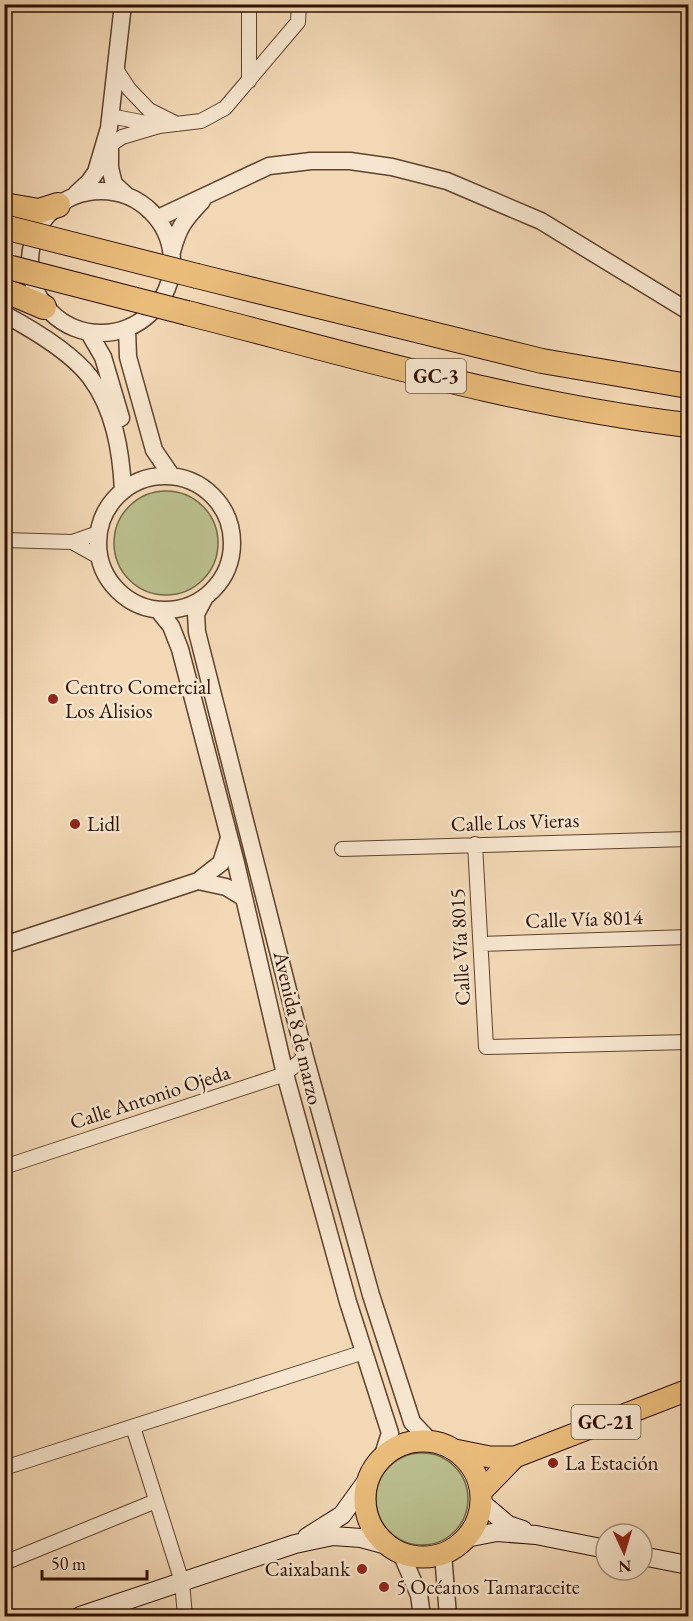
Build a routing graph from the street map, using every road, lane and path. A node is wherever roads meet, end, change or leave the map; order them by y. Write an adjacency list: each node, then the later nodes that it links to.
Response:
1 (123, 4): 4 (street)
2 (249, 4): 5 (street)
3 (299, 4): 5 (street)
4 (116, 69): 6 (street); 7 (street)
5 (249, 81): 7 (street)
6 (110, 122): 8 (street); 9 (street); 12 (street)
7 (177, 124): 8 (street)
8 (159, 126): 9 (street)
9 (110, 145): 10 (street)
10 (127, 195): 12 (street); 14 (street)
11 (207, 196): 14 (street); 16 (street); 20 (street)
12 (65, 201): 13 (highway); 19 (street)
13 (4, 205)
14 (158, 218): 16 (street)
15 (4, 227): 24 (highway, GC-3, bridge)
16 (172, 253): 22 (street)
17 (4, 266): 25 (highway, GC-3, bridge)
18 (4, 291): 19 (highway)
19 (44, 307): 23 (street)
20 (688, 311)
21 (4, 314): 27 (street)
22 (127, 329): 23 (street); 26 (street)
23 (89, 333): 27 (street)
24 (688, 386)
25 (688, 424)
26 (171, 475): 27 (street); 32 (street)
27 (126, 488): 28 (street)
28 (98, 533): 30 (street); 31 (street)
29 (4, 540): 30 (street)
30 (72, 542): 31 (street)
31 (99, 557): 33 (street)
32 (205, 597): 33 (street); 44 (street, Avenida 8 de marzo)
33 (158, 610): 34 (street, Avenida 8 de marzo)
34 (229, 837): 38 (street); 39 (street, Avenida 8 de marzo)
35 (688, 839): 36 (street, Calle Los Vieras)
36 (476, 844): 37 (street, Calle Los Vieras); 41 (street, Calle Vía 8015)
37 (342, 849)
38 (198, 881): 39 (street); 42 (street)
39 (244, 898): 45 (street, Avenida 8 de marzo)
40 (688, 937): 41 (street, Calle Vía 8014)
41 (481, 944): 43 (street, Calle Vía 8015)
42 (4, 945)
43 (688, 1042)
44 (305, 1057): 45 (street, Calle Antonio Ojeda); 50 (street, Avenida 8 de marzo)
45 (285, 1074): 46 (street, Calle Antonio Ojeda); 47 (street, Avenida 8 de marzo)
46 (4, 1167)
47 (364, 1352): 49 (street); 53 (street, Avenida 8 de marzo)
48 (688, 1390): 52 (main road, GC-21)
49 (133, 1427): 54 (street); 57 (street)
50 (430, 1441): 51 (main road); 53 (main road)
51 (454, 1450): 52 (main road, GC-21); 56 (main road)
52 (515, 1457): 56 (main road, GC-21)
53 (382, 1458): 55 (main road)
54 (4, 1468)
55 (368, 1479): 60 (main road); 62 (main road)
56 (482, 1498): 58 (main road); 59 (main road)
57 (156, 1501): 65 (street); 67 (street)
58 (536, 1535): 59 (main road); 61 (main road)
59 (466, 1538): 63 (main road)
60 (295, 1544): 62 (main road); 67 (main road)
61 (594, 1547)
62 (394, 1549): 63 (main road); 70 (street)
63 (443, 1554): 71 (street)
64 (654, 1558): 66 (main road)
65 (4, 1563)
66 (688, 1565)
67 (182, 1582): 68 (main road); 69 (street)
68 (80, 1617)
69 (185, 1617)
70 (422, 1617)
71 (448, 1617)

